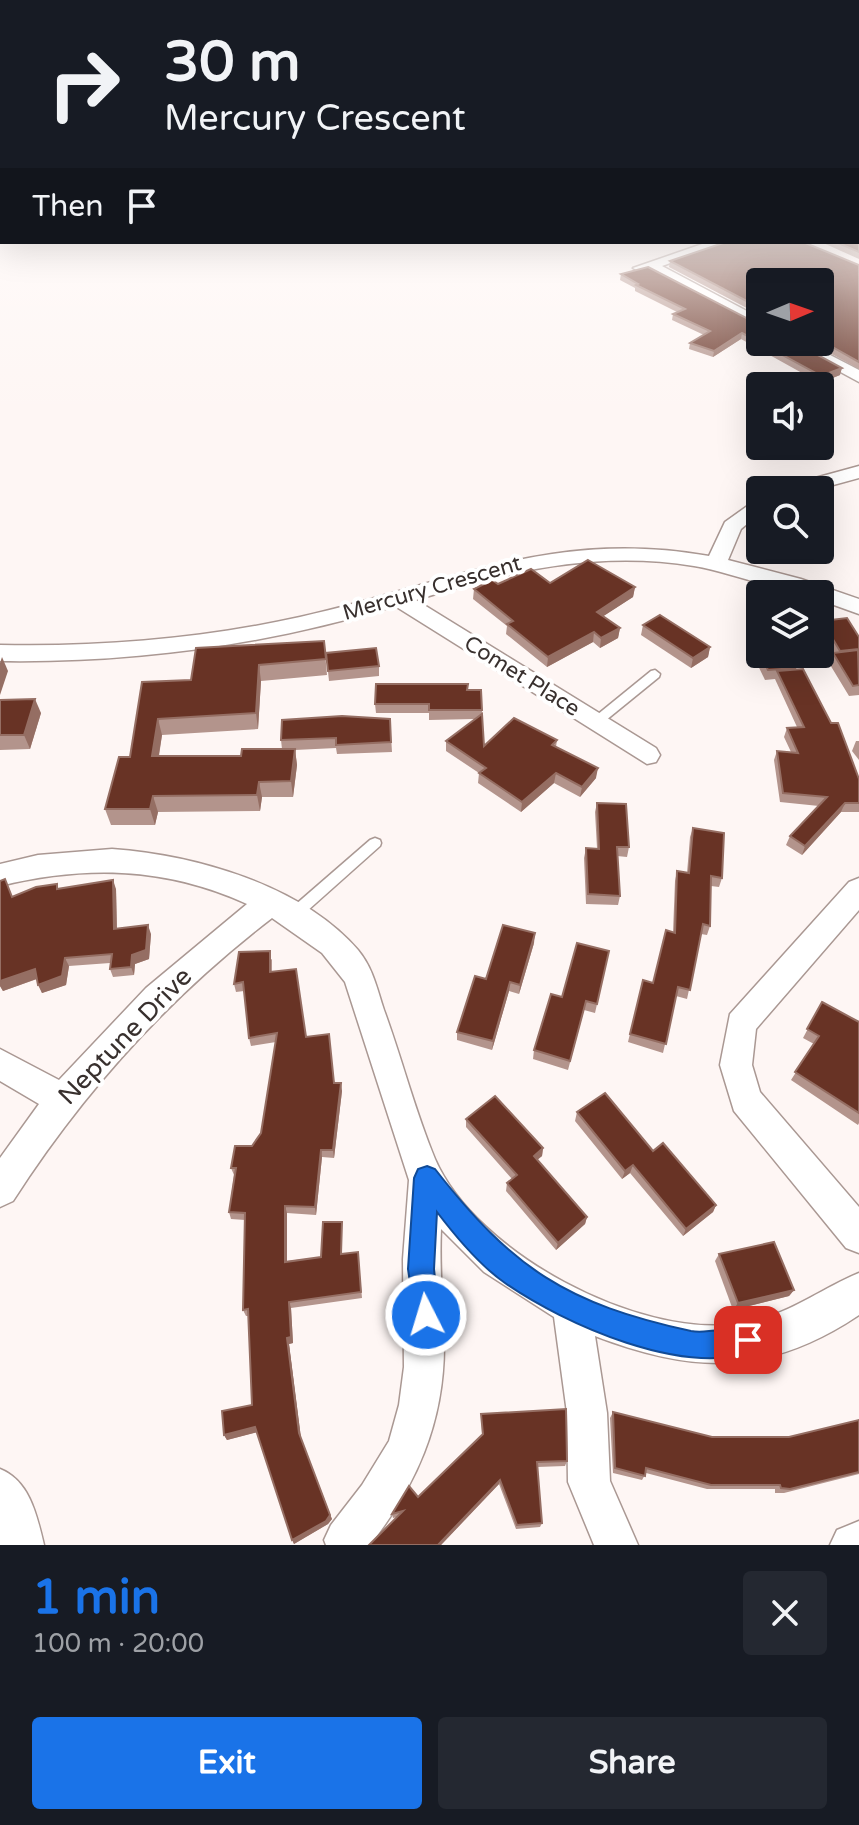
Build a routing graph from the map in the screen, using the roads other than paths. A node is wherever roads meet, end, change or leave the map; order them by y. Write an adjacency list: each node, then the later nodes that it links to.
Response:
1 (659, 270): 2 (street)
2 (746, 317)
3 (819, 356): 4 (street)
4 (859, 377)
5 (859, 472): 6 (street)
6 (834, 479)
7 (746, 514): 8 (street)
8 (716, 564): 9 (street, Mercury Crescent); 10 (street, Mercury Crescent)
9 (398, 598): 11 (street, Mercury Crescent); 13 (street, Comet Place)
10 (859, 607)
11 (0, 653)
12 (655, 674): 13 (lane)
13 (596, 722): 14 (street, Comet Place)
14 (647, 755)
15 (375, 843): 18 (lane)
16 (0, 875): 18 (street)
17 (859, 890): 23 (street)
18 (281, 909): 20 (street, Neptune Drive); 21 (street)
19 (0, 1064): 20 (street)
20 (61, 1099): 22 (street, Neptune Drive)
21 (427, 1178): 25 (street); 27 (street)
22 (0, 1189)
23 (859, 1235)
24 (859, 1292): 25 (street)
25 (571, 1306): 30 (street)
26 (0, 1490): 29 (street)
27 (346, 1540)
28 (859, 1543): 31 (street)
29 (22, 1545)
30 (616, 1545)
31 (852, 1545)

